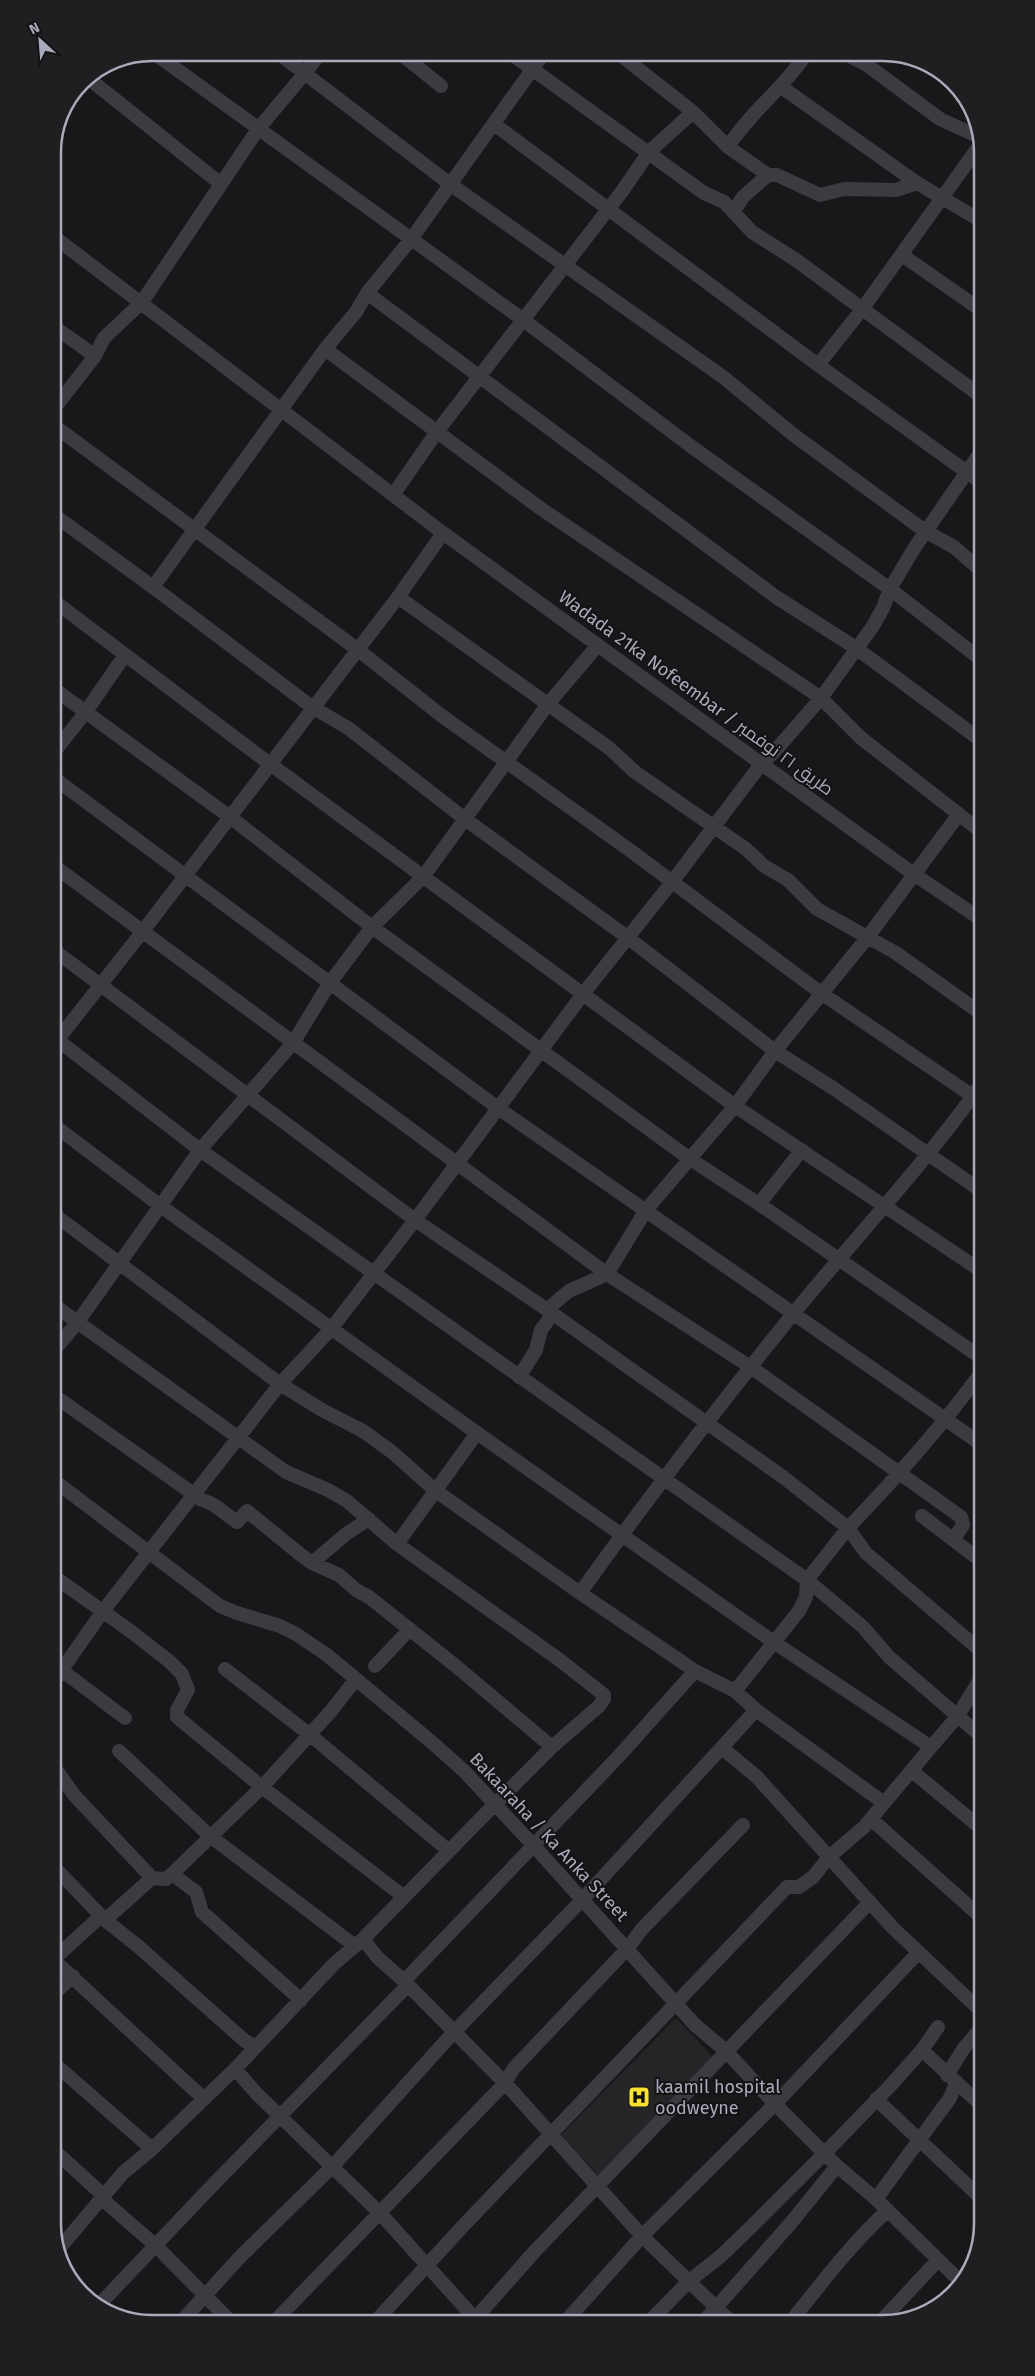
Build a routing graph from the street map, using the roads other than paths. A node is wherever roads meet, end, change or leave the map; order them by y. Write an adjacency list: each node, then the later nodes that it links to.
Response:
1 (166, 61): 17 (street)
2 (290, 61): 11 (street)
3 (314, 61): 11 (street)
4 (410, 61): 13 (street)
5 (522, 61): 10 (street)
6 (538, 61): 10 (street)
7 (628, 61): 15 (street)
8 (802, 61): 14 (street)
9 (859, 61): 18 (street)
10 (533, 69): 16 (street); 20 (street)
11 (306, 73): 17 (street); 25 (street)
12 (94, 83): 24 (street)
13 (441, 86)
14 (780, 86): 19 (street); 23 (street)
15 (693, 112): 19 (street); 20 (street)
16 (494, 124): 25 (street); 27 (street)
17 (258, 128): 24 (street); 30 (street)
18 (972, 134)
19 (728, 147): 22 (street)
20 (649, 152): 27 (street); 28 (street)
21 (974, 153): 26 (street)
22 (768, 175): 23 (street); 28 (street)
23 (918, 183): 26 (street)
24 (222, 184): 35 (street)
25 (450, 184): 30 (street); 33 (street)
26 (943, 198): 29 (street); 32 (street)
27 (608, 209): 33 (street); 42 (street)
28 (733, 212): 37 (street)
29 (974, 217)
30 (412, 238): 34 (street); 38 (street)
31 (61, 242): 35 (street, Wadada 21ka Nofeembar / طريق ٢١ نوفمبر)
32 (902, 255): 36 (street); 37 (street)
33 (564, 264): 38 (street); 55 (street)
34 (367, 293): 40 (street); 43 (street)
35 (142, 302): 41 (street); 46 (street, Wadada 21ka Nofeembar / طريق ٢١ نوفمبر)
36 (974, 305)
37 (863, 308): 42 (street); 44 (street)
38 (522, 319): 43 (street); 59 (street)
39 (61, 332): 41 (street)
40 (325, 349): 46 (street); 48 (street)
41 (95, 356): 45 (street)
42 (818, 365): 50 (street)
43 (480, 377): 48 (street); 63 (street)
44 (974, 391)
45 (61, 400)
46 (281, 409): 52 (street, Wadada 21ka Nofeembar / طريق ٢١ نوفمبر); 54 (street)
47 (61, 432): 54 (street)
48 (436, 433): 52 (street); 68 (street)
49 (974, 461): 50 (street)
50 (966, 471): 51 (street); 55 (street)
51 (974, 477)
52 (393, 495): 56 (street, Wadada 21ka Nofeembar / طريق ٢١ نوفمبر)
53 (61, 520): 58 (street)
54 (196, 529): 58 (street); 64 (street)
55 (925, 531): 57 (street); 59 (street)
56 (443, 533): 60 (street); 62 (street, Wadada 21ka Nofeembar / طريق ٢١ نوفمبر)
57 (974, 564)
58 (153, 587): 70 (street)
59 (890, 589): 63 (street); 66 (street)
60 (398, 597): 64 (street); 69 (street)
61 (61, 605): 65 (street)
62 (598, 645): 69 (street); 75 (street, Wadada 21ka Nofeembar / طريق ٢١ نوفمبر)
63 (856, 648): 68 (street); 72 (street)
64 (357, 649): 70 (street); 74 (street)
65 (125, 654): 71 (street); 76 (street)
66 (974, 654)
67 (61, 695): 71 (street)
68 (821, 698): 75 (street); 78 (street)
69 (548, 704): 74 (street); 81 (street)
70 (312, 707): 76 (street); 80 (street)
71 (86, 713): 73 (street); 79 (street)
72 (974, 735)
73 (61, 743)
74 (506, 761): 80 (street); 87 (street)
75 (762, 763): 81 (street); 84 (street, Wadada 21ka Nofeembar / طريق ٢١ نوفمبر)
76 (270, 764): 79 (street); 86 (street)
77 (61, 783): 85 (street)
78 (959, 814): 82 (street); 84 (street)
79 (230, 817): 85 (street); 89 (street)
80 (465, 819): 86 (street); 91 (street)
81 (713, 826): 87 (street); 92 (street)
82 (974, 826)
83 (61, 871): 90 (street)
84 (915, 875): 88 (street, Wadada 21ka Nofeembar / طريق ٢١ نوفمبر); 92 (street)
85 (185, 876): 90 (street); 94 (street)
86 (423, 877): 89 (street); 97 (street)
87 (672, 882): 91 (street); 96 (street)
88 (974, 915)
89 (372, 927): 94 (street); 102 (street)
90 (143, 931): 95 (street); 100 (street)
91 (627, 937): 97 (street); 103 (street)
92 (867, 938): 96 (street); 98 (street)
93 (61, 956): 95 (street)
94 (329, 984): 100 (street); 108 (street)
95 (100, 985): 99 (street); 105 (street)
96 (821, 993): 103 (street); 104 (street)
97 (583, 994): 102 (street); 107 (street)
98 (974, 1008)
99 (61, 1034)
100 (293, 1043): 105 (street); 114 (street)
101 (61, 1044): 110 (street)
102 (542, 1051): 108 (street); 113 (street)
103 (775, 1051): 107 (street); 112 (street)
104 (974, 1092)
105 (248, 1094): 110 (street); 121 (street)
106 (974, 1098): 112 (street)
107 (735, 1106): 111 (street); 113 (street)
108 (498, 1108): 114 (street); 119 (street)
109 (61, 1131): 117 (street)
110 (200, 1150): 117 (street); 125 (street)
111 (802, 1150): 116 (street); 118 (street)
112 (927, 1153): 115 (street); 118 (street)
113 (690, 1159): 116 (street); 119 (street)
114 (458, 1162): 121 (street); 126 (street)
115 (974, 1186)
116 (759, 1204): 122 (street)
117 (162, 1207): 123 (street); 131 (street)
118 (884, 1207): 122 (street); 124 (street)
119 (646, 1210): 126 (street); 129 (street)
120 (61, 1219): 123 (street)
121 (415, 1220): 125 (street); 128 (street)
122 (840, 1261): 129 (street); 133 (street)
123 (120, 1262): 130 (street); 137 (street)
124 (974, 1266)
125 (372, 1273): 131 (street); 135 (street)
126 (607, 1274): 128 (street); 134 (street)
127 (61, 1310): 130 (street)
128 (549, 1311): 135 (street); 140 (street)
129 (793, 1314): 134 (street); 139 (street)
130 (78, 1323): 132 (street); 142 (street)
131 (331, 1329): 137 (street); 141 (street)
132 (61, 1342)
133 (974, 1353)
134 (752, 1368): 140 (street); 144 (street)
135 (519, 1377): 145 (street)
136 (974, 1382): 139 (street)
137 (280, 1384): 142 (street); 147 (street)
138 (61, 1400): 148 (street)
139 (946, 1421): 143 (street); 144 (street)
140 (707, 1423): 145 (street); 151 (street)
141 (477, 1433): 147 (street); 152 (street)
142 (239, 1437): 148 (street); 150 (street)
143 (974, 1440)
144 (901, 1474): 151 (street); 153 (street)
145 (664, 1479): 152 (street); 158 (street)
146 (61, 1486): 155 (street, Bakaaraha / Ka Anka Street)
147 (436, 1491): 154 (street); 160 (street)
148 (195, 1493): 155 (street); 157 (street)
149 (922, 1516): 153 (street)
150 (369, 1519): 154 (street); 157 (street)
151 (848, 1528): 158 (street); 164 (street)
152 (622, 1534): 160 (street); 163 (street)
153 (953, 1540): 156 (street)
154 (397, 1544): 178 (street)
155 (149, 1554): 161 (street); 170 (street, Bakaaraha / Ka Anka Street)
156 (974, 1556)
157 (312, 1563): 162 (street)
158 (806, 1580): 163 (street); 174 (street)
159 (61, 1581): 161 (street)
160 (580, 1593): 168 (street)
161 (104, 1611): 166 (street); 184 (street)
162 (410, 1629): 165 (street); 178 (street)
163 (775, 1643): 172 (street); 179 (street)
164 (974, 1645)
165 (375, 1666)
166 (61, 1668)
167 (225, 1669): 177 (street)
168 (695, 1670): 172 (street); 191 (street)
169 (61, 1674): 175 (street)
170 (356, 1679): 177 (street); 186 (street, Bakaaraha / Ka Anka Street)
171 (974, 1689): 174 (street)
172 (735, 1691): 173 (street)
173 (756, 1710): 180 (street); 185 (street)
174 (956, 1717): 176 (street); 179 (street)
175 (125, 1718)
176 (974, 1731)
177 (310, 1734): 184 (street); 192 (street)
178 (552, 1747): 186 (street)
179 (931, 1747): 182 (street)
180 (722, 1748): 193 (street); 198 (street)
181 (119, 1751): 190 (street)
182 (912, 1771): 185 (street); 188 (street)
183 (61, 1777): 196 (street)
184 (262, 1787): 190 (street); 197 (street)
185 (884, 1803): 187 (street)
186 (494, 1805): 191 (street, Bakaaraha / Ka Anka Street); 192 (street)
187 (871, 1819): 193 (street); 200 (street)
188 (974, 1822)
189 (743, 1825): 203 (street)
190 (210, 1836): 195 (street); 202 (street)
191 (534, 1846): 198 (street, Bakaaraha / Ka Anka Street); 208 (street)
192 (449, 1850): 197 (street)
193 (829, 1857): 199 (street); 211 (street)
194 (61, 1874): 201 (street)
195 (172, 1874): 196 (street); 210 (street)
196 (152, 1878): 201 (street)
197 (404, 1897): 202 (street)
198 (582, 1900): 203 (street, Bakaaraha / Ka Anka Street); 214 (street)
199 (870, 1902): 205 (street); 217 (street)
200 (974, 1911)
201 (103, 1918): 204 (street); 216 (street)
202 (359, 1943): 208 (street); 210 (street)
203 (628, 1948): 211 (street, Bakaaraha / Ka Anka Street); 222 (street)
204 (61, 1953)
205 (918, 1953): 212 (street); 226 (street)
206 (61, 1966): 207 (street)
207 (74, 1976): 209 (street); 223 (street)
208 (406, 1983): 214 (street); 227 (street)
209 (61, 1987)
210 (301, 2000): 216 (street)
211 (675, 2003): 217 (street, Bakaaraha / Ka Anka Street); 228 (street)
212 (974, 2005)
213 (938, 2027): 218 (street)
214 (453, 2032): 222 (street); 234 (street)
215 (974, 2036): 221 (street)
216 (256, 2047): 220 (street)
217 (725, 2050): 226 (street, Bakaaraha / Ka Anka Street); 235 (street)
218 (922, 2050): 221 (street); 224 (street)
219 (61, 2069): 230 (street)
220 (235, 2069): 223 (street); 227 (street)
221 (952, 2079): 225 (street); 229 (street)
222 (505, 2083): 228 (street); 240 (street)
223 (203, 2098): 230 (street)
224 (876, 2099): 229 (street); 231 (street)
225 (974, 2099)
226 (774, 2104): 231 (street, Bakaaraha / Ka Anka Street); 241 (street)
227 (280, 2116): 234 (street); 243 (street)
228 (550, 2135): 235 (street); 245 (street)
229 (919, 2141): 236 (street); 238 (street)
230 (152, 2149): 237 (street)
231 (825, 2152): 233 (street, Bakaaraha / Ka Anka Street); 247 (street)
232 (61, 2156): 237 (street)
233 (837, 2166): 238 (street, Bakaaraha / Ka Anka Street); 250 (street)
234 (332, 2167): 240 (street); 248 (street)
235 (597, 2186): 241 (street); 256 (street)
236 (974, 2192)
237 (103, 2197): 242 (street); 243 (street)
238 (876, 2199): 239 (street, Bakaaraha / Ka Anka Street)
239 (888, 2210): 244 (street, Bakaaraha / Ka Anka Street); 261 (street)
240 (379, 2212): 245 (street); 253 (street)
241 (642, 2236): 247 (street); 257 (street)
242 (63, 2241)
243 (155, 2245): 248 (street); 249 (street)
244 (938, 2260): 246 (street, Bakaaraha / Ka Anka Street); 262 (street)
245 (428, 2265): 254 (street); 255 (street)
246 (956, 2277)
247 (688, 2282): 250 (street); 258 (street)
248 (206, 2295): 251 (street); 252 (street)
249 (104, 2301)
250 (715, 2307): 259 (street); 260 (street)
251 (187, 2315)
252 (225, 2315)
253 (281, 2315)
254 (382, 2315)
255 (471, 2315)
256 (479, 2315)
257 (571, 2315)
258 (656, 2315)
259 (708, 2315)
260 (723, 2315)
261 (796, 2315)
262 (887, 2315)

